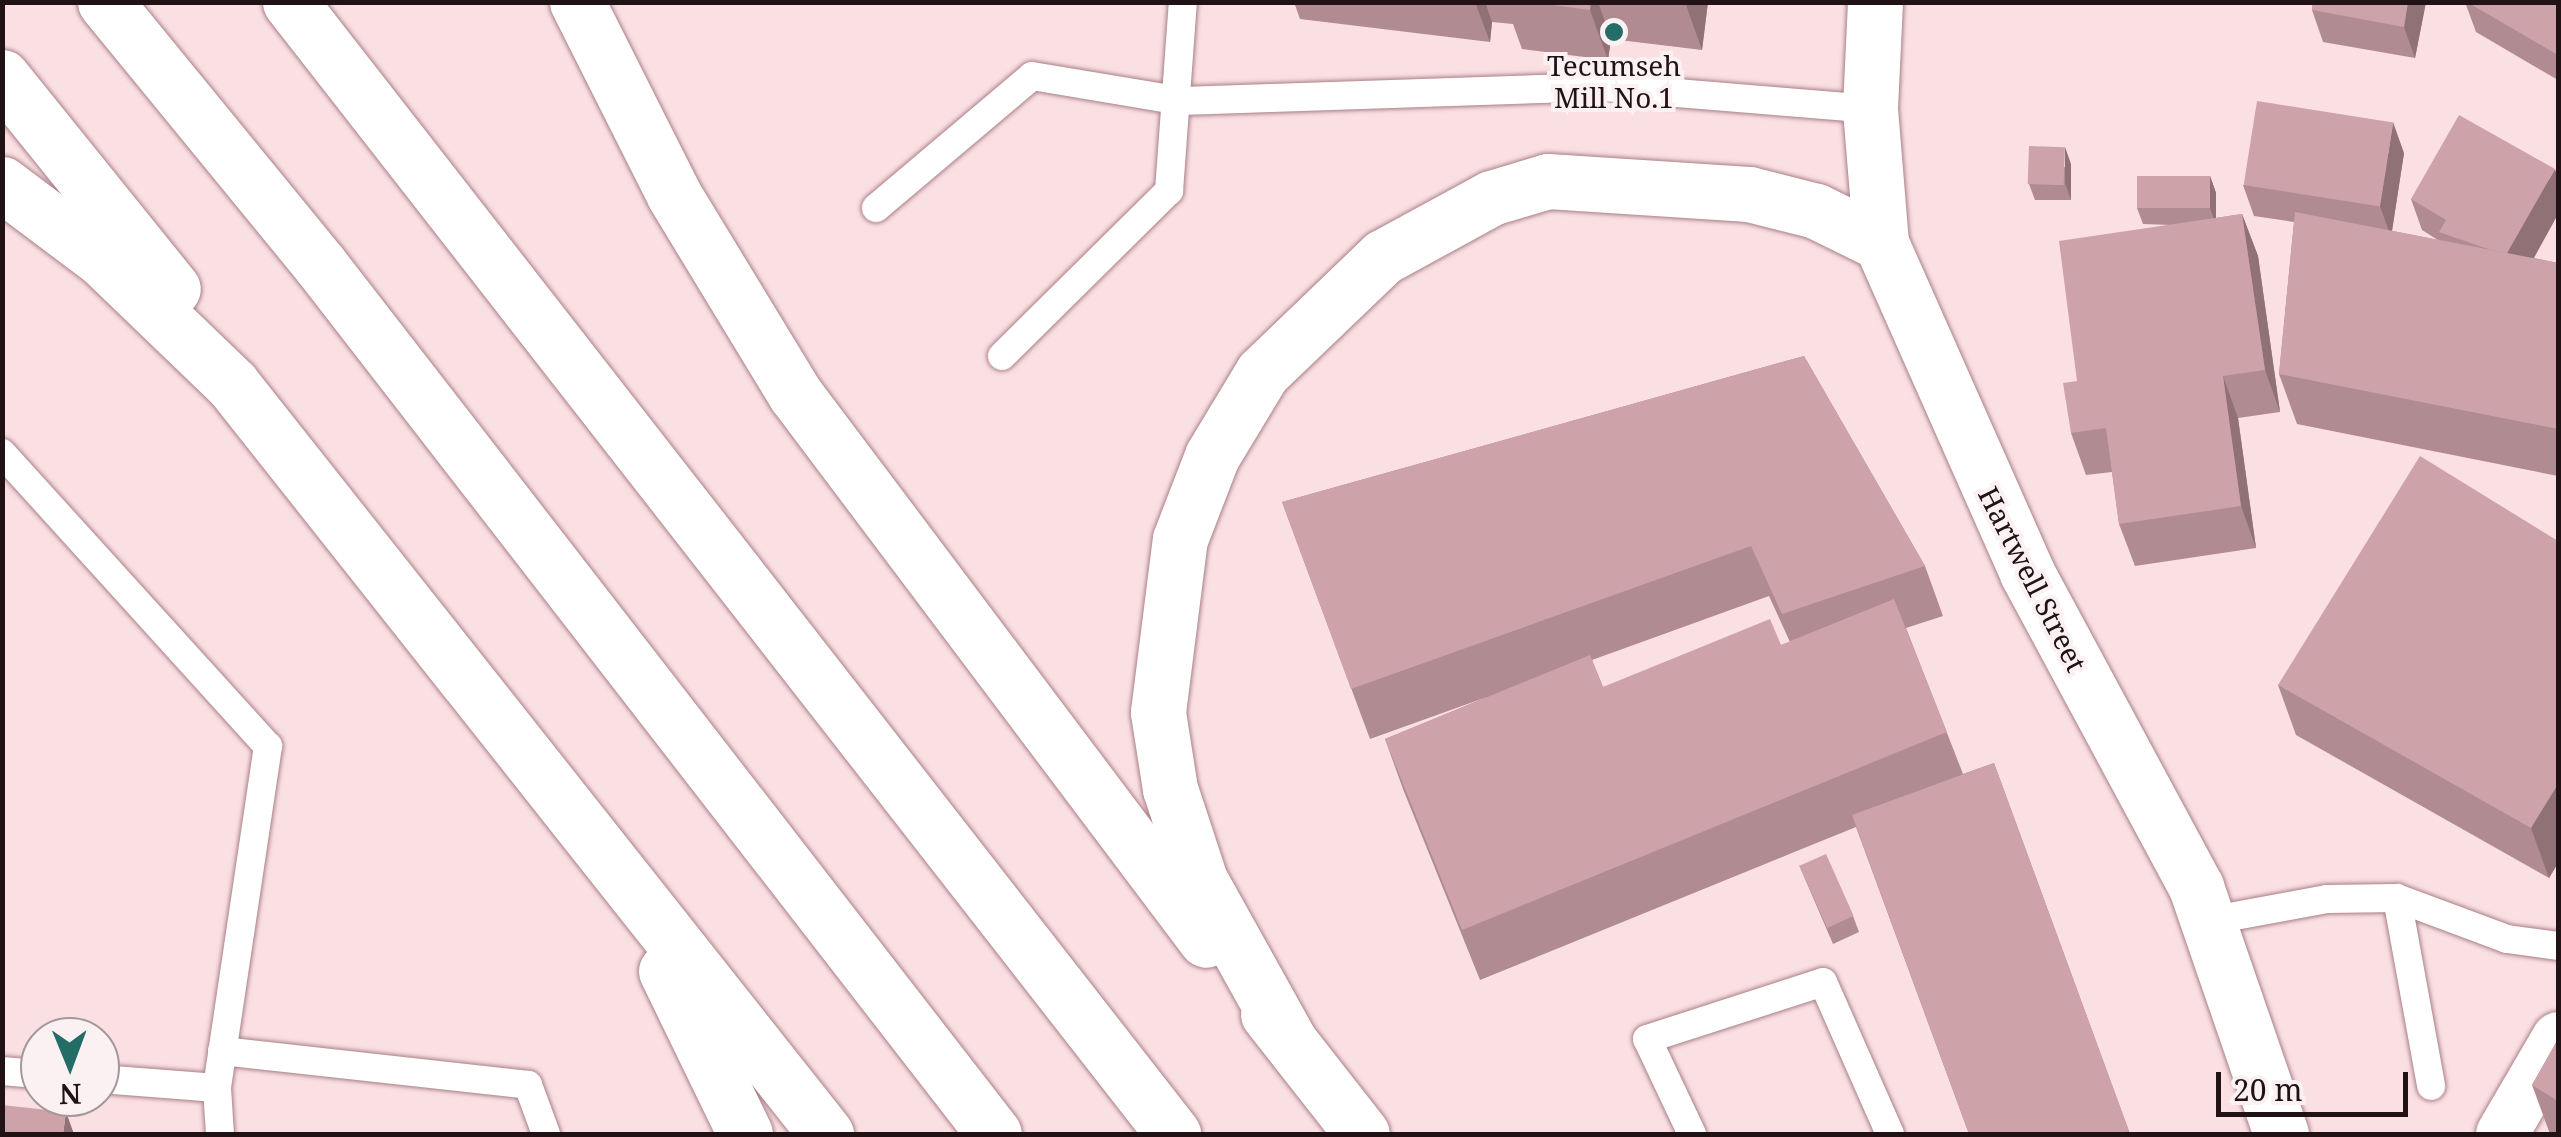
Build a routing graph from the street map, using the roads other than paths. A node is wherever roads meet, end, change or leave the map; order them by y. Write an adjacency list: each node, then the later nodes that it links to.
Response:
1 (105, 2): 29 (main road)
2 (290, 2): 30 (main road)
3 (577, 2): 20 (main road)
4 (1182, 2): 7 (lane)
5 (1875, 2): 8 (main road, Hartwell Street)
6 (2, 77): 14 (main road)
7 (1181, 101): 8 (lane); 10 (lane); 12 (lane)
8 (1870, 109): 11 (main road, Hartwell Street)
9 (2, 184): 14 (main road)
10 (876, 208)
11 (1881, 243): 17 (main road, Hartwell Street); 20 (main road)
12 (1002, 356)
13 (2, 453): 21 (lane)
14 (300, 466): 15 (main road)
15 (574, 818): 27 (main road); 28 (main road)
16 (2397, 898): 17 (lane); 18 (lane); 23 (lane)
17 (2208, 921): 34 (main road, Hartwell Street)
18 (2558, 946)
19 (2558, 1038): 35 (street)
20 (1289, 1040): 31 (main road)
21 (222, 1051): 24 (lane); 26 (lane)
22 (120, 1081): 24 (lane)
23 (2430, 1086)
24 (217, 1088): 25 (lane)
25 (220, 1134)
26 (546, 1134)
27 (746, 1134)
28 (826, 1134)
29 (994, 1134)
30 (1173, 1134)
31 (1362, 1134)
32 (1692, 1134): 33 (lane)
33 (1890, 1134)
34 (2281, 1134)
35 (2502, 1134)

